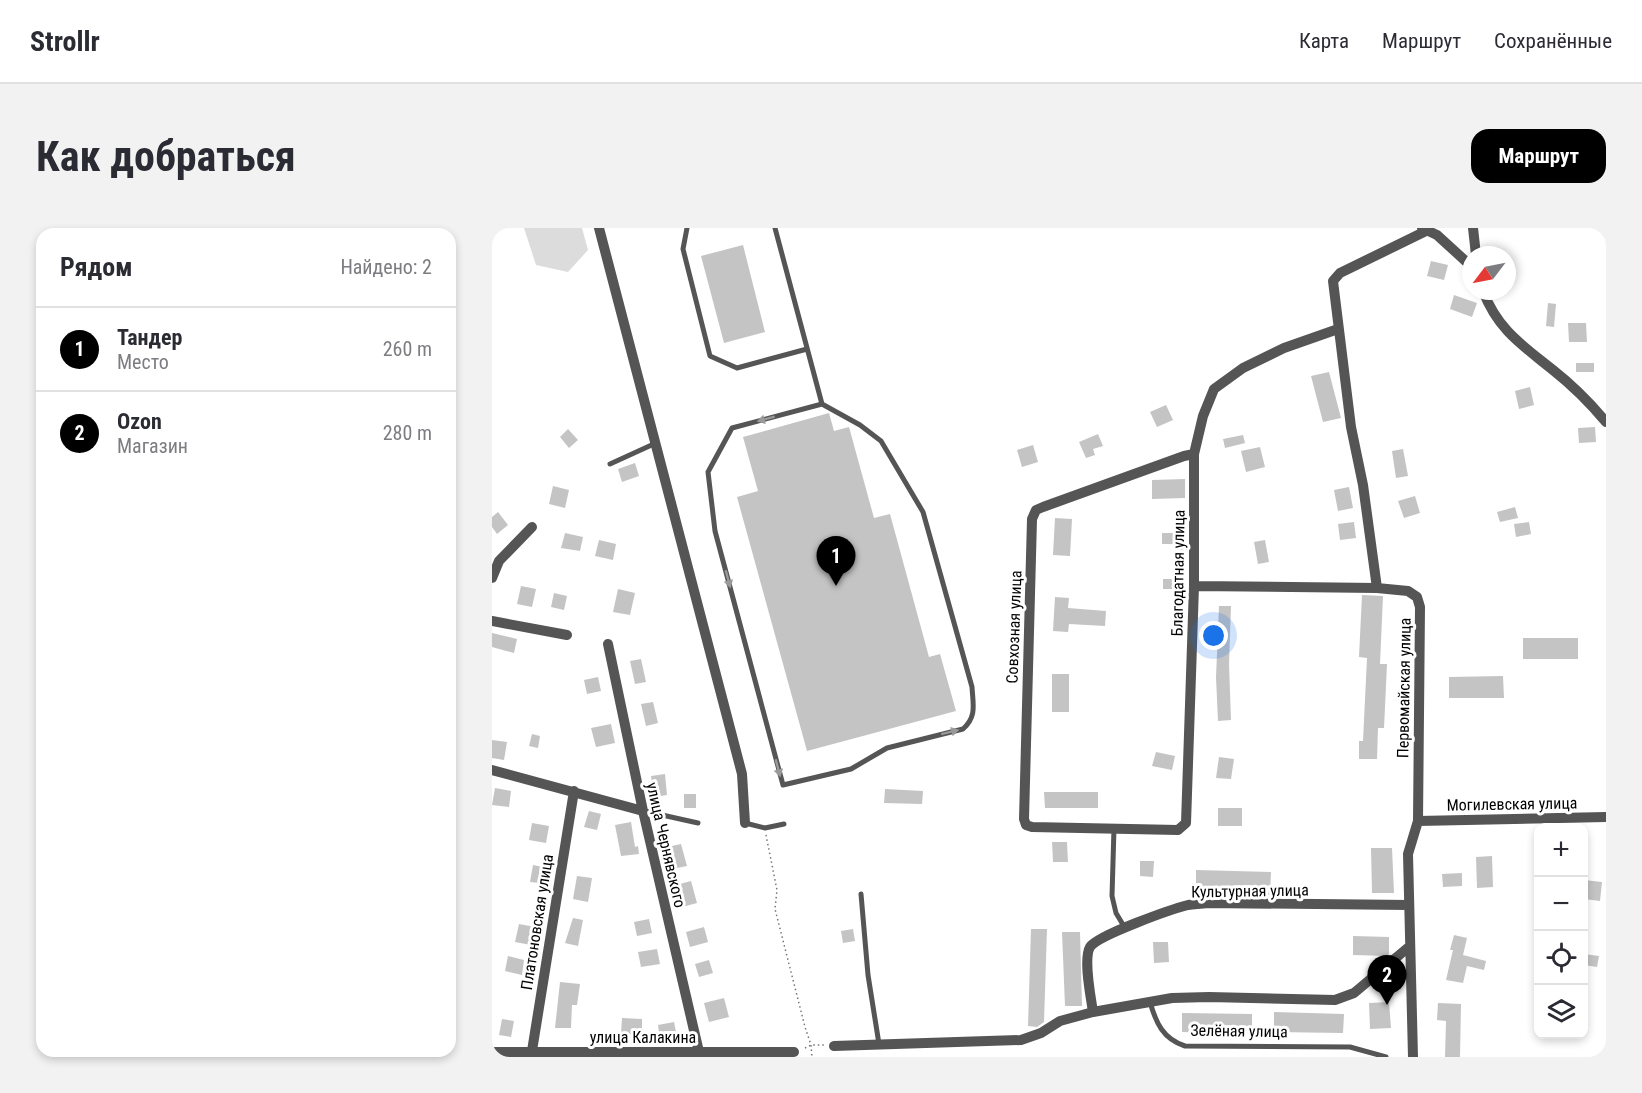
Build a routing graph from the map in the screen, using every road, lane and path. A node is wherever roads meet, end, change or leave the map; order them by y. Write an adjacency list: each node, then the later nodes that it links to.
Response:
1 (599, 228): 13 (street)
2 (687, 228): 10 (lane)
3 (775, 228): 10 (lane)
4 (1473, 228): 6 (street)
5 (1424, 229): 7 (street); 9 (street)
6 (1475, 246)
7 (1462, 258)
8 (1486, 300): 12 (street)
9 (1338, 329): 14 (street, Благодатная улица); 19 (street)
10 (807, 348): 11 (lane)
11 (822, 404): 11 (lane, one-way to 11)
12 (1606, 422)
13 (656, 443): 15 (lane); 28 (street)
14 (1194, 454): 18 (street, Благодатная улица); 32 (street, Совхозная улица)
15 (610, 465)
16 (532, 527): 17 (street)
17 (492, 578)
18 (1194, 586): 19 (street, Первомайская улица); 32 (street, Благодатная улица)
19 (1377, 588): 27 (street, Первомайская улица)
20 (492, 621): 21 (street)
21 (567, 635)
22 (608, 644): 25 (street, улица Чернявского)
23 (492, 770): 24 (street)
24 (574, 791): 25 (street); 45 (street, Платоновская улица)
25 (643, 811): 29 (lane); 43 (street, улица Чернявского)
26 (1606, 817): 27 (street, Могилевская улица)
27 (1418, 821): 34 (street, Первомайская улица)
28 (745, 823): 31 (lane)
29 (698, 824)
30 (784, 824): 31 (lane)
31 (765, 828): 40 (path)
32 (1114, 828): 35 (lane)
33 (861, 894): 39 (lane)
34 (1409, 905): 35 (street, Культурная улица); 36 (street, Первомайская улица)
35 (1125, 928): 38 (street, Культурная улица)
36 (1410, 946): 37 (street); 48 (street, Первомайская улица)
37 (1150, 1001): 38 (street); 47 (lane, Зелёная улица)
38 (1093, 1012): 39 (street)
39 (879, 1044): 41 (street)
40 (812, 1045): 41 (path); 44 (path); 46 (path)
41 (834, 1046)
42 (492, 1052): 45 (street, улица Калакина)
43 (699, 1052): 44 (street, улица Калакина); 45 (street, улица Калакина)
44 (794, 1052)
45 (531, 1055)
46 (812, 1057)
47 (1386, 1057)
48 (1412, 1057)

